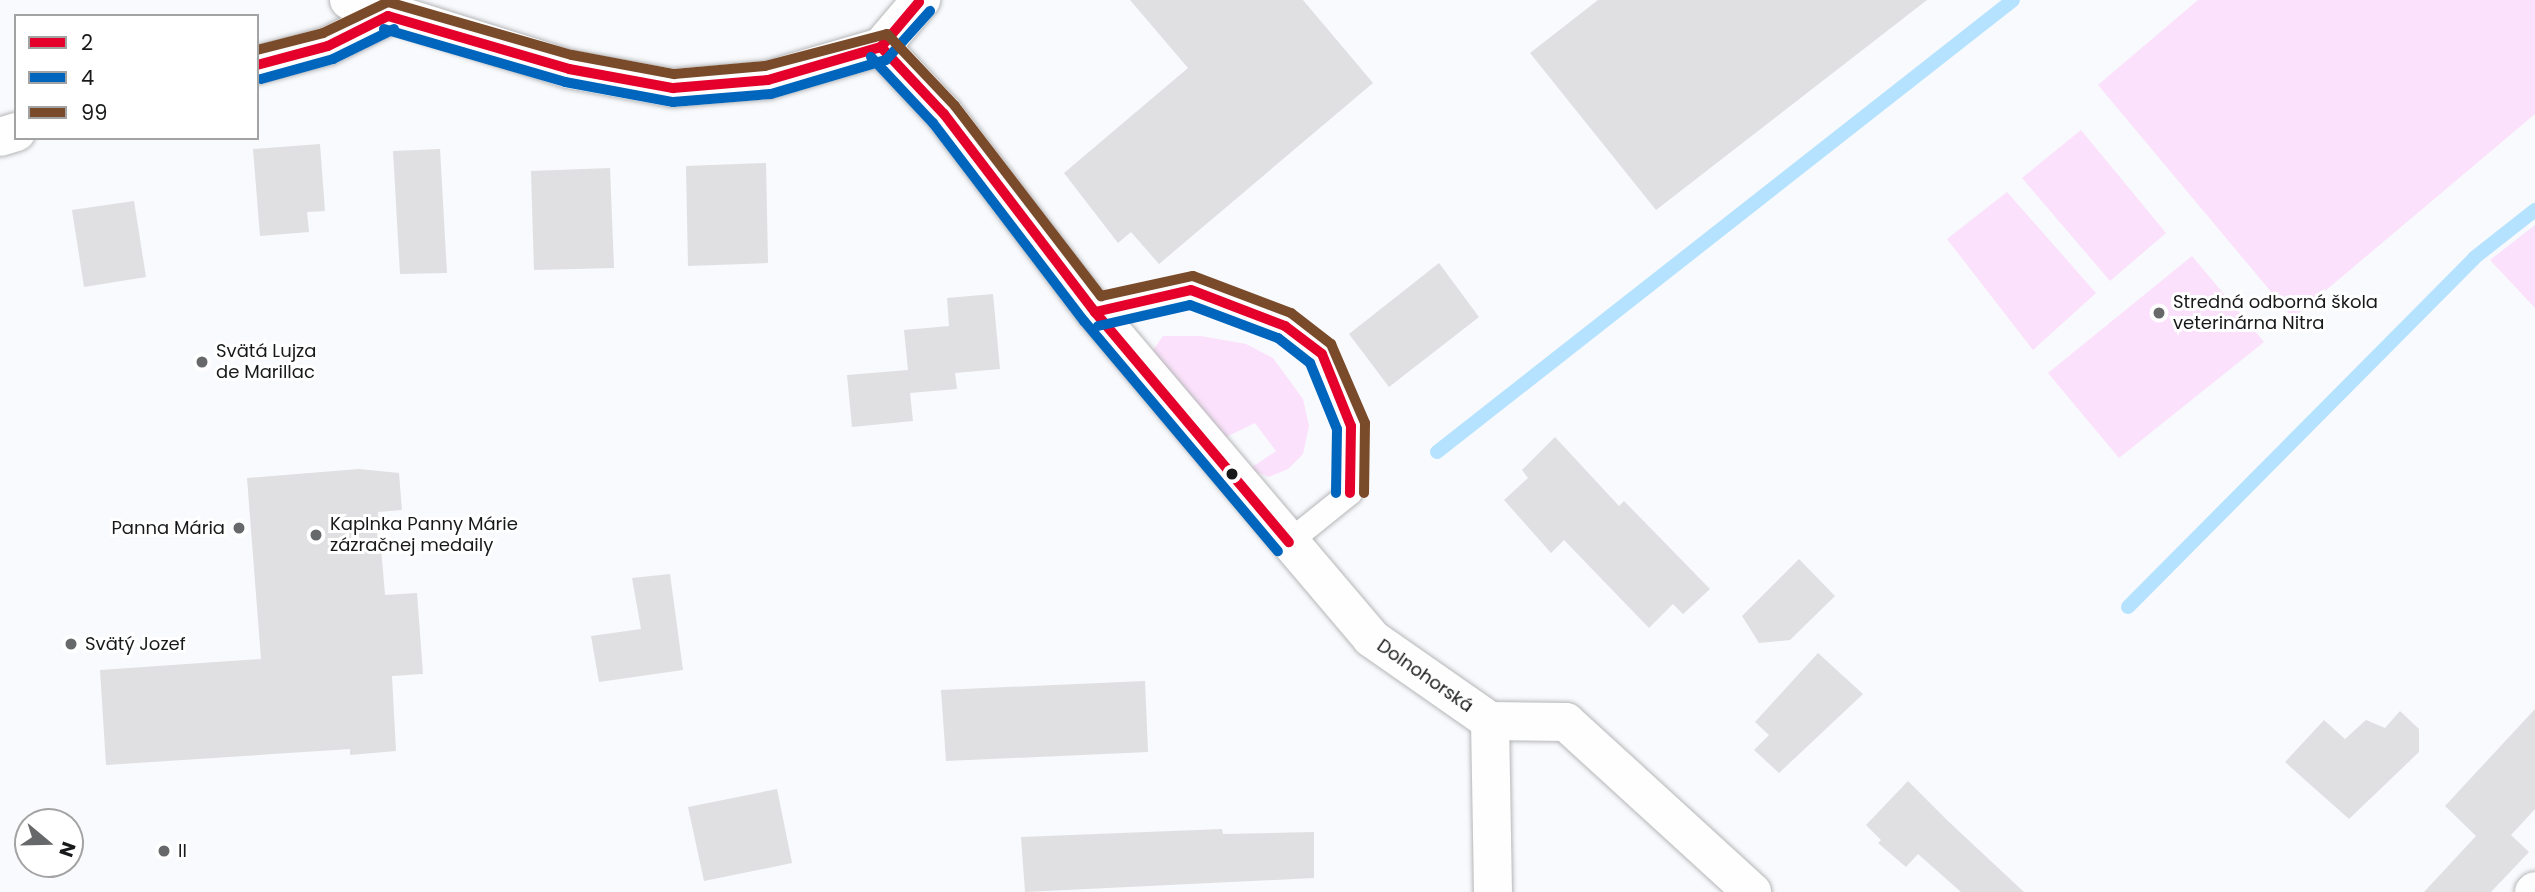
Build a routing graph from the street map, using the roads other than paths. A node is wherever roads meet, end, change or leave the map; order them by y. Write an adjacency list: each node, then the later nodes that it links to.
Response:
1 (349, 0): 3 (street)
2 (921, 0): 4 (street)
3 (388, 16): 4 (street); 5 (street)
4 (881, 47): 6 (street, Dolnohorská)
5 (259, 64)
6 (1095, 312): 7 (street, Dolnohorská); 7 (lane)
7 (1289, 542): 8 (street, Dolnohorská)
8 (1490, 721): 9 (street, Dolnohorská); 10 (street, Dolnohorská)
9 (1493, 892)
10 (1752, 892)

